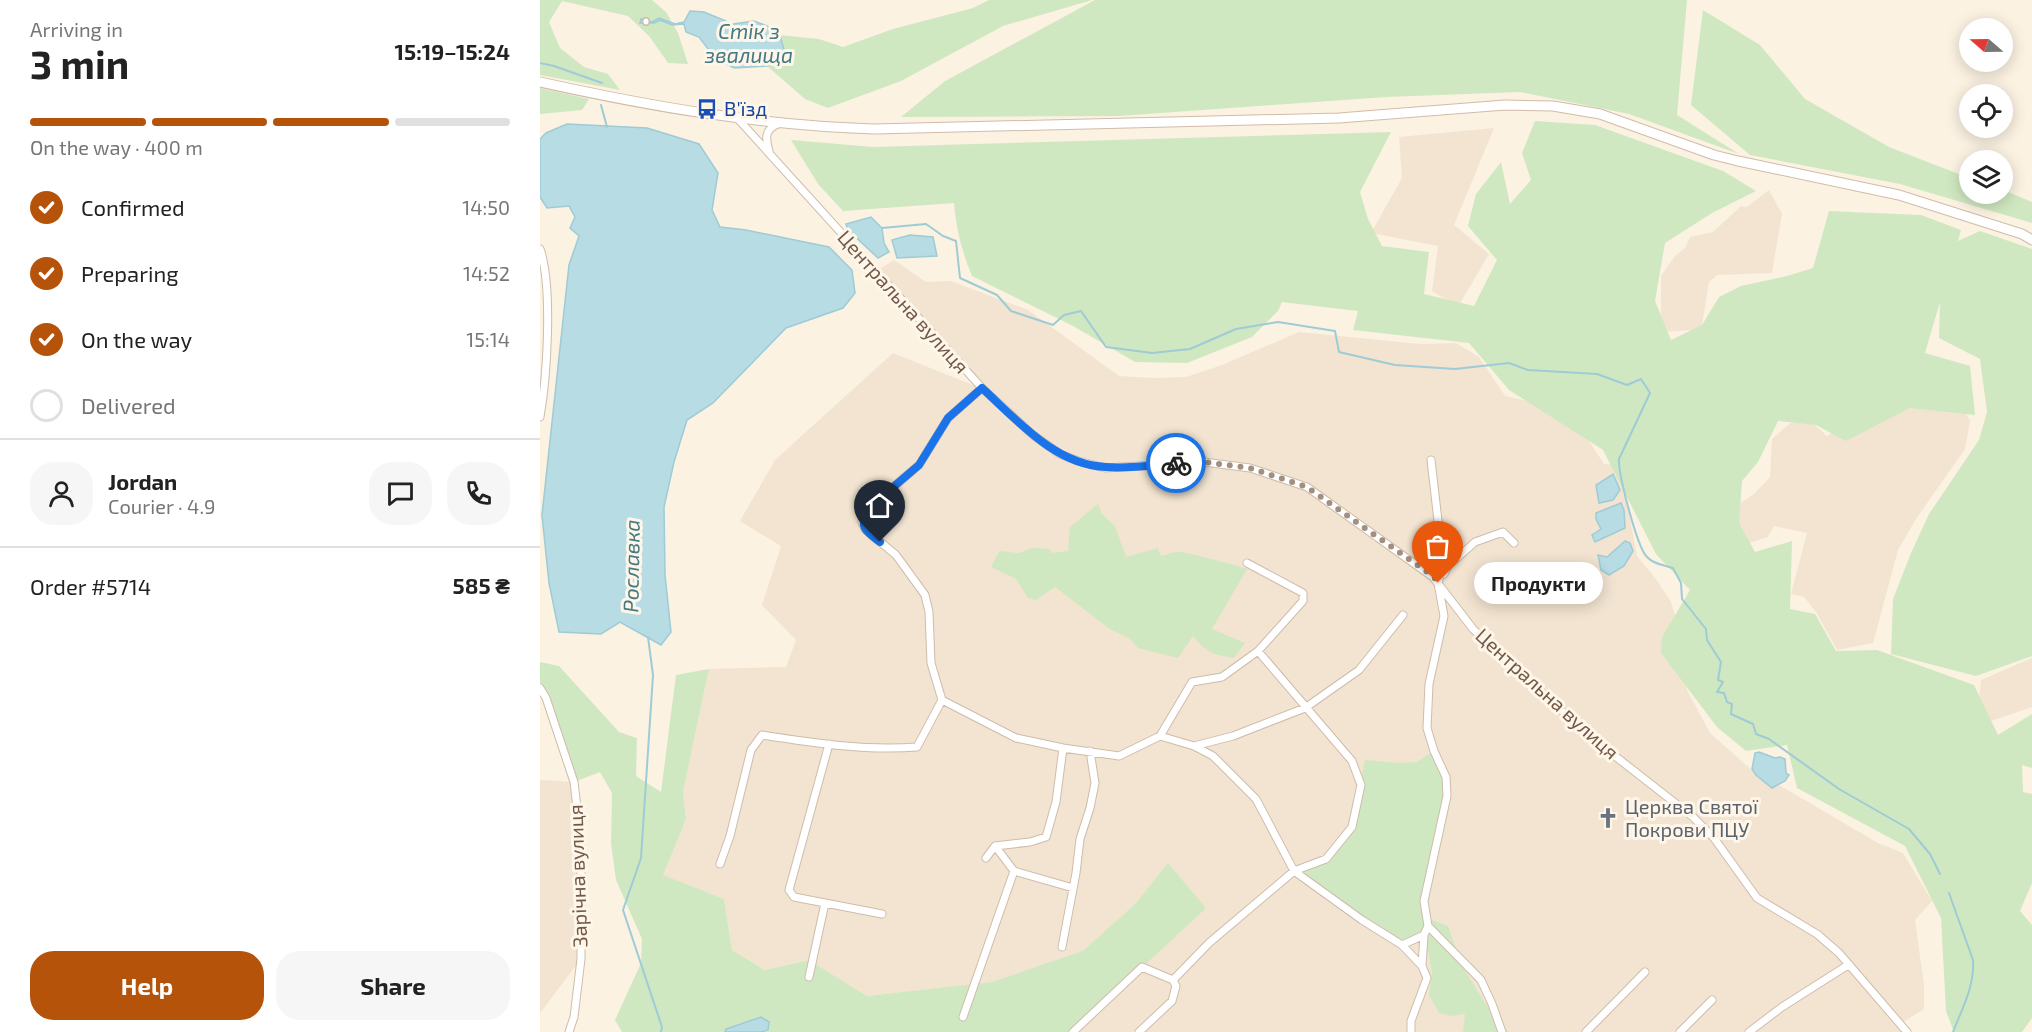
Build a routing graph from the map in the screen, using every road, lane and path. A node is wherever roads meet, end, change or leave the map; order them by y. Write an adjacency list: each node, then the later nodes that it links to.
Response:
1 (540, 82): 2 (main road)
2 (738, 119): 3 (main road); 4 (street, Центральна вулиця)
3 (779, 123): 4 (street); 5 (main road)
4 (771, 156): 7 (street, Центральна вулиця)
5 (2032, 240)
6 (540, 249): 8 (street)
7 (982, 388): 12 (street, Центральна вулиця); 16 (street)
8 (540, 417)
9 (1431, 460): 12 (street)
10 (1514, 543): 12 (street)
11 (1247, 563): 14 (street)
12 (1438, 583): 31 (street); 35 (street, Центральна вулиця)
13 (1402, 615): 17 (street)
14 (1258, 651): 17 (street); 18 (street)
15 (540, 688): 42 (street, Зарічна вулиця)
16 (942, 700): 19 (street); 21 (street)
17 (1305, 708): 20 (street); 27 (street)
18 (1160, 736): 20 (street); 22 (street)
19 (829, 744): 25 (street); 29 (street)
20 (1194, 746): 27 (street)
21 (1063, 747): 22 (street); 23 (street)
22 (1090, 751): 28 (street)
23 (995, 846): 24 (street); 26 (street)
24 (986, 858)
25 (720, 864)
26 (1014, 871): 28 (street); 41 (street)
27 (1294, 871): 33 (street); 39 (street)
28 (1073, 888): 34 (street)
29 (825, 903): 30 (street); 38 (street)
30 (882, 914)
31 (1428, 926): 32 (street); 46 (street)
32 (1424, 935): 33 (street); 36 (street)
33 (1402, 945): 36 (street)
34 (1062, 947)
35 (1848, 965): 49 (street); 50 (street, Центральна вулиця)
36 (1422, 966): 45 (street)
37 (1645, 972): 47 (street)
38 (809, 977)
39 (1173, 980): 43 (street); 44 (street)
40 (1712, 1000): 48 (street)
41 (963, 1017)
42 (569, 1032)
43 (1073, 1032)
44 (1139, 1032)
45 (1411, 1032)
46 (1502, 1032)
47 (1586, 1032)
48 (1680, 1032)
49 (1749, 1032)
50 (1907, 1032)

